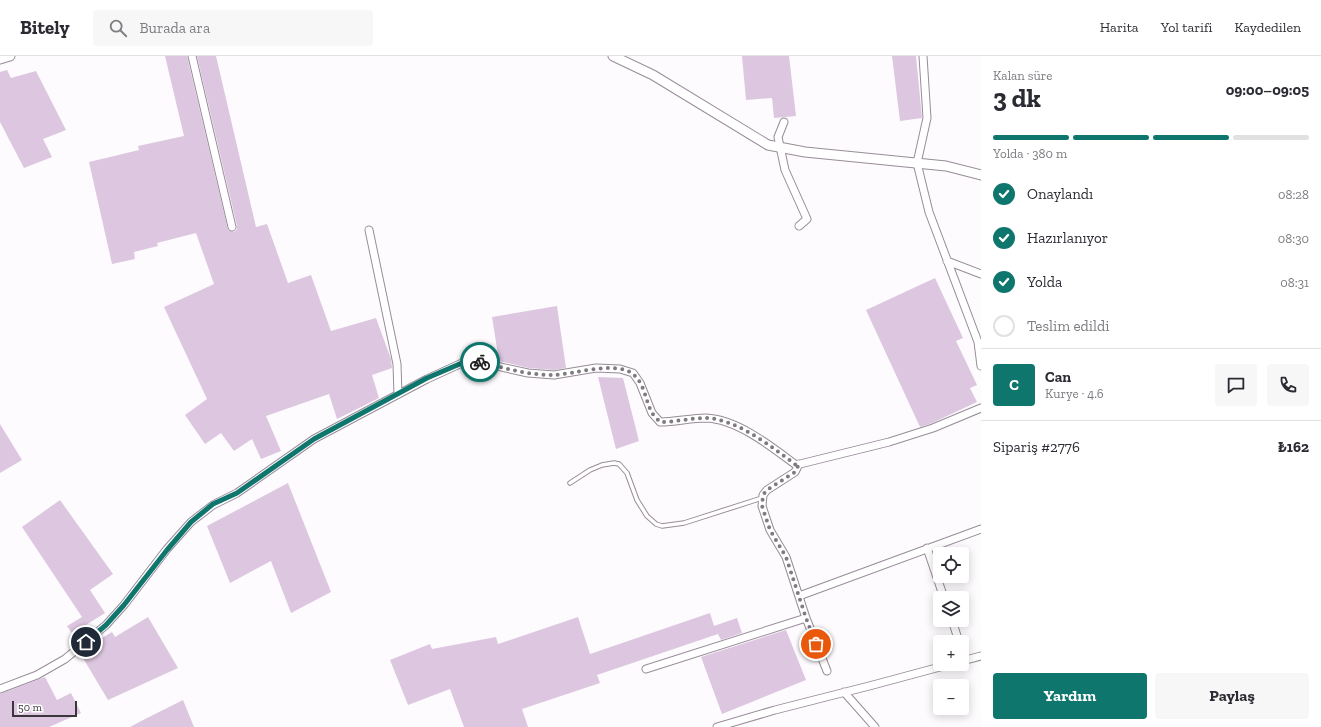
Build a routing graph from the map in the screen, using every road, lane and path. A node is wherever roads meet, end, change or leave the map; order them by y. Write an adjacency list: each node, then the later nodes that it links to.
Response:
1 (10, 56): 5 (street)
2 (192, 56): 11 (street)
3 (613, 56): 7 (street)
4 (923, 56): 8 (street)
5 (0, 59)
6 (784, 122): 7 (street)
7 (780, 148): 8 (street); 10 (street)
8 (917, 163): 9 (street); 13 (street)
9 (981, 175)
10 (799, 226)
11 (232, 227)
12 (369, 230): 16 (street)
13 (947, 261): 14 (street); 15 (street)
14 (981, 274)
15 (981, 366)
16 (398, 394): 18 (street); 31 (street)
17 (981, 408): 18 (street)
18 (799, 464): 20 (street)
19 (570, 483): 20 (lane)
20 (762, 498): 24 (street)
21 (981, 529): 22 (street)
22 (928, 548): 23 (street); 24 (street)
23 (942, 591)
24 (799, 596): 25 (street)
25 (806, 618): 28 (street); 30 (street)
26 (981, 656): 27 (street)
27 (969, 659)
28 (646, 668)
29 (933, 669): 32 (street)
30 (827, 670)
31 (0, 689)
32 (844, 692): 33 (street); 34 (street)
33 (717, 727)
34 (875, 727)

